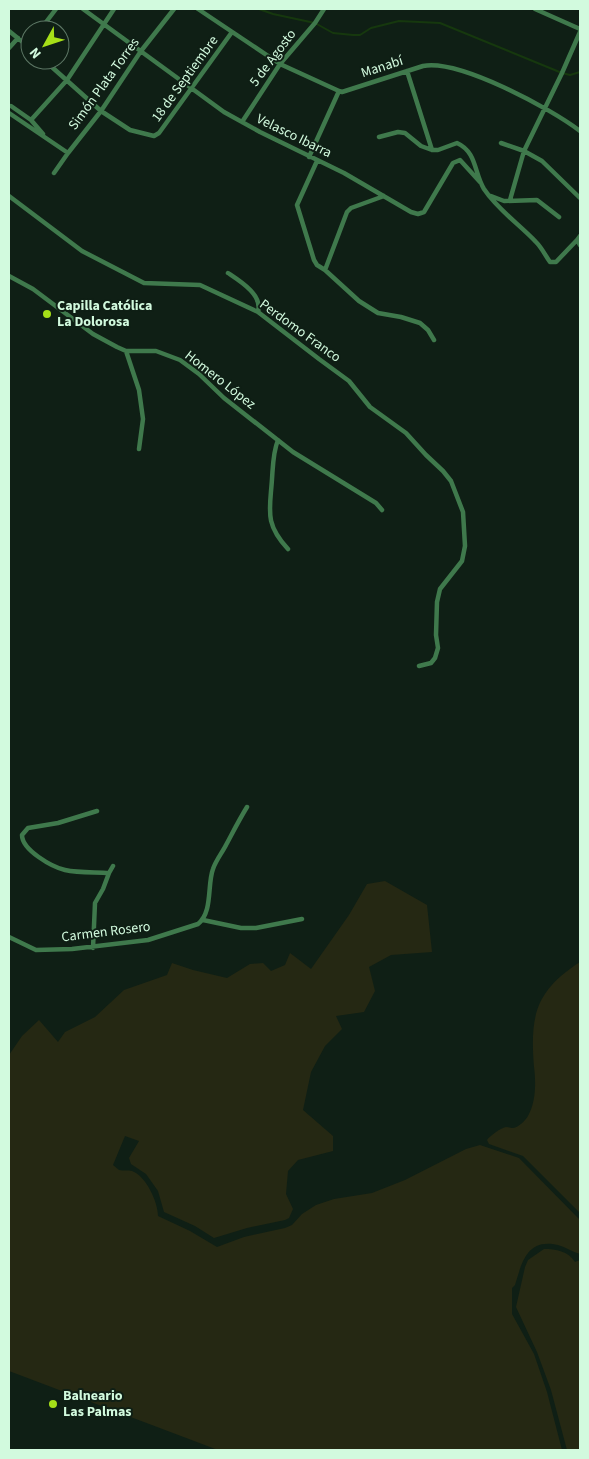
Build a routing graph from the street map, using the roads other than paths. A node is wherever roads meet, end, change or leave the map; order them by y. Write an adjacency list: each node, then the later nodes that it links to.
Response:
1 (56, 9): 8 (street)
2 (83, 9): 9 (street, Velasco Ibarra)
3 (114, 9): 9 (street)
4 (174, 9): 15 (street, Simón Plata Torres)
5 (198, 9): 12 (street)
6 (324, 9): 16 (street, 5 de Agosto)
7 (535, 9): 11 (street)
8 (48, 20)
9 (104, 24): 15 (street, Velasco Ibarra); 19 (street)
10 (9, 31): 13 (street)
11 (580, 31): 23 (street)
12 (232, 32): 16 (street); 20 (street, 18 de Septiembre)
13 (18, 38): 14 (street)
14 (9, 48)
15 (141, 51): 20 (street, Velasco Ibarra); 24 (street, Simón Plata Torres)
16 (280, 64): 21 (street); 27 (street, 5 de Agosto)
17 (56, 70): 19 (street)
18 (407, 71): 21 (street, Manabí); 23 (street, Manabí); 32 (street)
19 (67, 80): 24 (street); 26 (street)
20 (192, 89): 24 (street, 18 de Septiembre); 27 (street, Velasco Ibarra)
21 (339, 91): 35 (street)
22 (11, 106): 26 (street)
23 (545, 108): 28 (street, Manabí); 33 (street)
24 (102, 111): 34 (street, Simón Plata Torres)
25 (9, 113): 29 (street)
26 (31, 120): 29 (street)
27 (242, 122): 35 (street, Velasco Ibarra)
28 (580, 130)
29 (44, 135): 34 (street)
30 (380, 136): 32 (street)
31 (501, 143): 33 (street)
32 (432, 150): 38 (street)
33 (524, 151): 42 (street); 43 (street)
34 (68, 152): 37 (street, Simón Plata Torres)
35 (309, 157): 36 (street, Velasco Ibarra)
36 (317, 161): 40 (street, Velasco Ibarra); 46 (street)
37 (54, 173)
38 (480, 182): 40 (street, Velasco Ibarra); 41 (street)
39 (9, 196): 49 (street, Perdomo Franco)
40 (384, 196): 46 (street)
41 (489, 196): 43 (street); 45 (street)
42 (580, 198)
43 (510, 200): 44 (street)
44 (559, 217)
45 (579, 240)
46 (325, 270): 50 (street)
47 (228, 273): 49 (street)
48 (9, 276): 51 (street, Homero López)
49 (258, 312): 56 (street, Perdomo Franco)
50 (434, 340)
51 (126, 351): 52 (street, Homero López); 53 (street)
52 (278, 440): 54 (street, Homero López); 55 (street)
53 (139, 449)
54 (382, 510)
55 (288, 549)
56 (419, 666)
57 (247, 807): 62 (street)
58 (97, 811): 60 (street)
59 (113, 866): 60 (street)
60 (109, 873): 64 (street)
61 (302, 919): 62 (street)
62 (203, 920): 64 (street, Carmen Rosero)
63 (9, 937): 64 (street, Carmen Rosero)
64 (93, 948)

